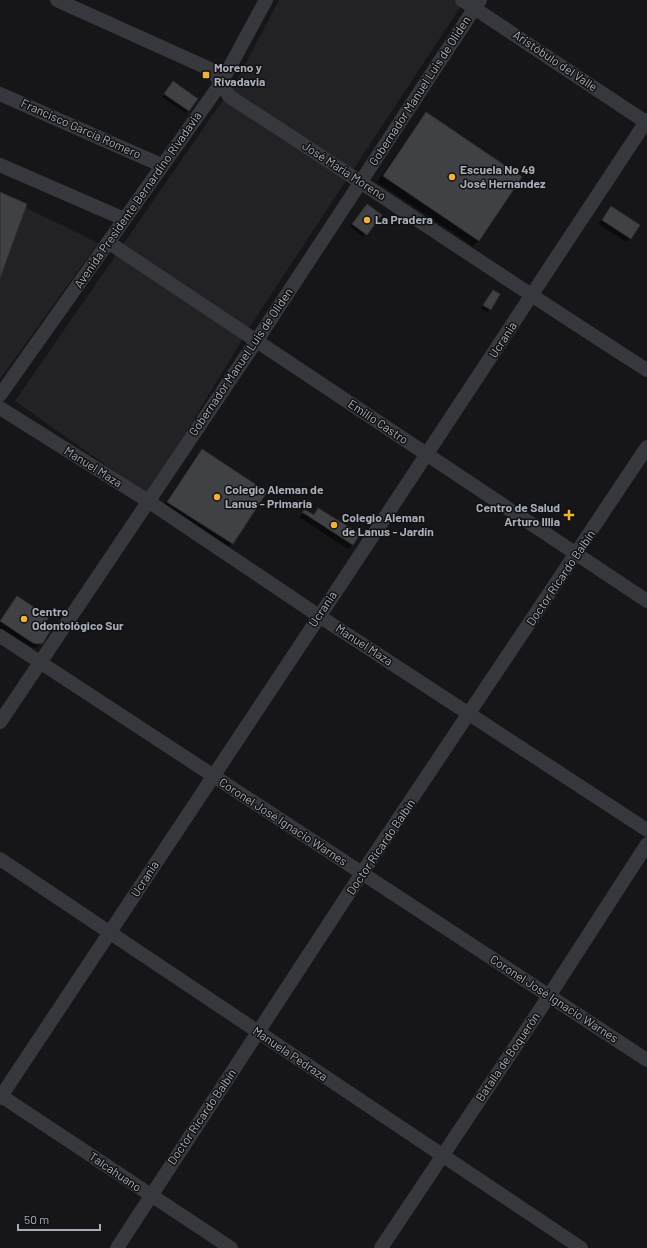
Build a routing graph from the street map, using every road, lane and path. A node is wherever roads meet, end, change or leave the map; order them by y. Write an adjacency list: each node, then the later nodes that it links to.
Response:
1 (57, 0): 5 (street, José María Moreno)
2 (266, 0): 5 (street, Avenida Presidente Bernardino Rivadavia)
3 (462, 0): 4 (street, Aristóbulo del Valle)
4 (477, 4): 7 (street, Aristóbulo del Valle); 10 (street, Gobernador Manuel Luis de Oliden)
5 (221, 83): 9 (street, Avenida Presidente Bernardino Rivadavia); 10 (street, José María Moreno)
6 (0, 94): 9 (street, Francisco García Romero)
7 (647, 121): 13 (street, Ucrania)
8 (0, 165): 11 (street)
9 (161, 165): 11 (street, Avenida Presidente Bernardino Rivadavia)
10 (361, 181): 13 (street, José María Moreno); 14 (street, Gobernador Manuel Luis de Oliden)
11 (124, 219): 12 (street, Avenida Presidente Bernardino Rivadavia)
12 (108, 242): 14 (street, Emilio Castro); 16 (street, Avenida Presidente Bernardino Rivadavia)
13 (532, 296): 15 (street, José María Moreno); 19 (street, Ucrania)
14 (256, 340): 19 (street, Emilio Castro); 20 (street, Gobernador Manuel Luis de Oliden)
15 (647, 370)
16 (0, 395)
17 (0, 408): 20 (street, Manuel Maza)
18 (647, 447): 21 (street, Doctor Ricardo Balbín)
19 (427, 455): 21 (street, Emilio Castro); 23 (street, Ucrania)
20 (148, 501): 23 (street, Manuel Maza); 25 (street, Gobernador Manuel Luis de Oliden)
21 (576, 556): 22 (street, Emilio Castro); 26 (street, Doctor Ricardo Balbín)
22 (647, 602)
23 (319, 616): 26 (street, Manuel Maza); 28 (street, Ucrania)
24 (0, 636): 25 (street, Coronel José Ignacio Warnes)
25 (40, 662): 27 (street, Gobernador Manuel Luis de Oliden); 28 (street, Coronel José Ignacio Warnes)
26 (470, 713): 29 (street, Manuel Maza); 32 (street, Doctor Ricardo Balbín)
27 (0, 722)
28 (213, 776): 32 (street, Coronel José Ignacio Warnes); 33 (street, Ucrania)
29 (647, 830)
30 (647, 844): 34 (street, Batalla de Boquerón)
31 (0, 859): 33 (street, Manuela Pedraza)
32 (362, 873): 34 (street, Coronel José Ignacio Warnes); 35 (street, Doctor Ricardo Balbín)
33 (109, 933): 35 (street, Manuela Pedraza); 37 (street, Ucrania)
34 (549, 996): 36 (street, Coronel José Ignacio Warnes); 38 (street, Batalla de Boquerón)
35 (258, 1033): 38 (street, Manuela Pedraza); 39 (street, Doctor Ricardo Balbín)
36 (647, 1060)
37 (0, 1097): 39 (street, Talcahuano)
38 (441, 1156): 42 (street, Batalla de Boquerón); 43 (street, Manuela Pedraza)
39 (150, 1196): 40 (street, Doctor Ricardo Balbín); 41 (street, Talcahuano)
40 (117, 1248)
41 (231, 1248)
42 (381, 1248)
43 (580, 1248)

